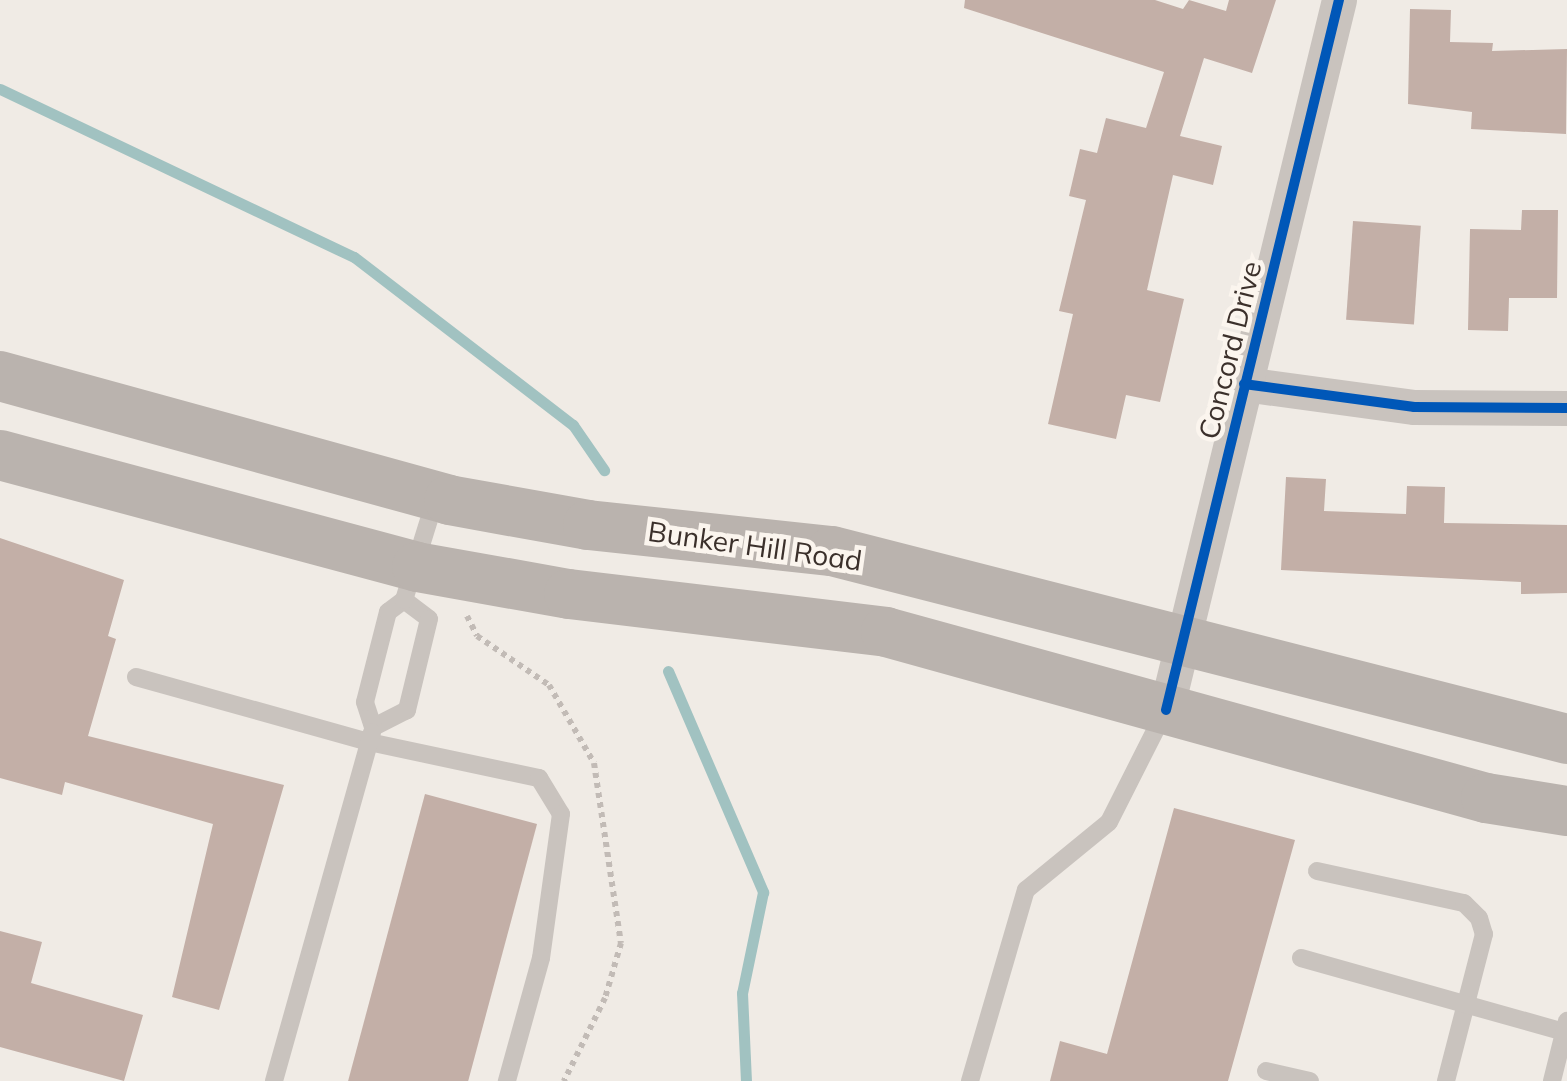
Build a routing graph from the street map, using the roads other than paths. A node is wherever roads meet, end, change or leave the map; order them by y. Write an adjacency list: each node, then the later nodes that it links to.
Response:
1 (1340, 0): 3 (street, Concord Drive)
2 (0, 376): 6 (main road, Bunker Hill Road)
3 (1244, 384): 4 (street); 8 (street, Concord Drive)
4 (1567, 408)
5 (0, 455): 7 (main road)
6 (436, 496): 7 (lane); 8 (main road, Bunker Hill Road)
7 (410, 583): 10 (main road); 11 (lane); 11 (lane)
8 (1186, 639): 10 (street, Concord Drive); 12 (main road, Bunker Hill Road)
9 (136, 677): 11 (lane)
10 (1166, 710): 13 (main road); 21 (lane)
11 (371, 735): 19 (lane); 20 (lane)
12 (1567, 738)
13 (1567, 812)
14 (1317, 870): 16 (lane)
15 (1301, 958): 16 (lane)
16 (1468, 1005): 17 (lane); 23 (lane)
17 (1566, 1027): 24 (lane)
18 (1266, 1071): 22 (lane)
19 (274, 1081)
20 (507, 1081)
21 (970, 1081)
22 (1310, 1081)
23 (1446, 1081)
24 (1552, 1081)

